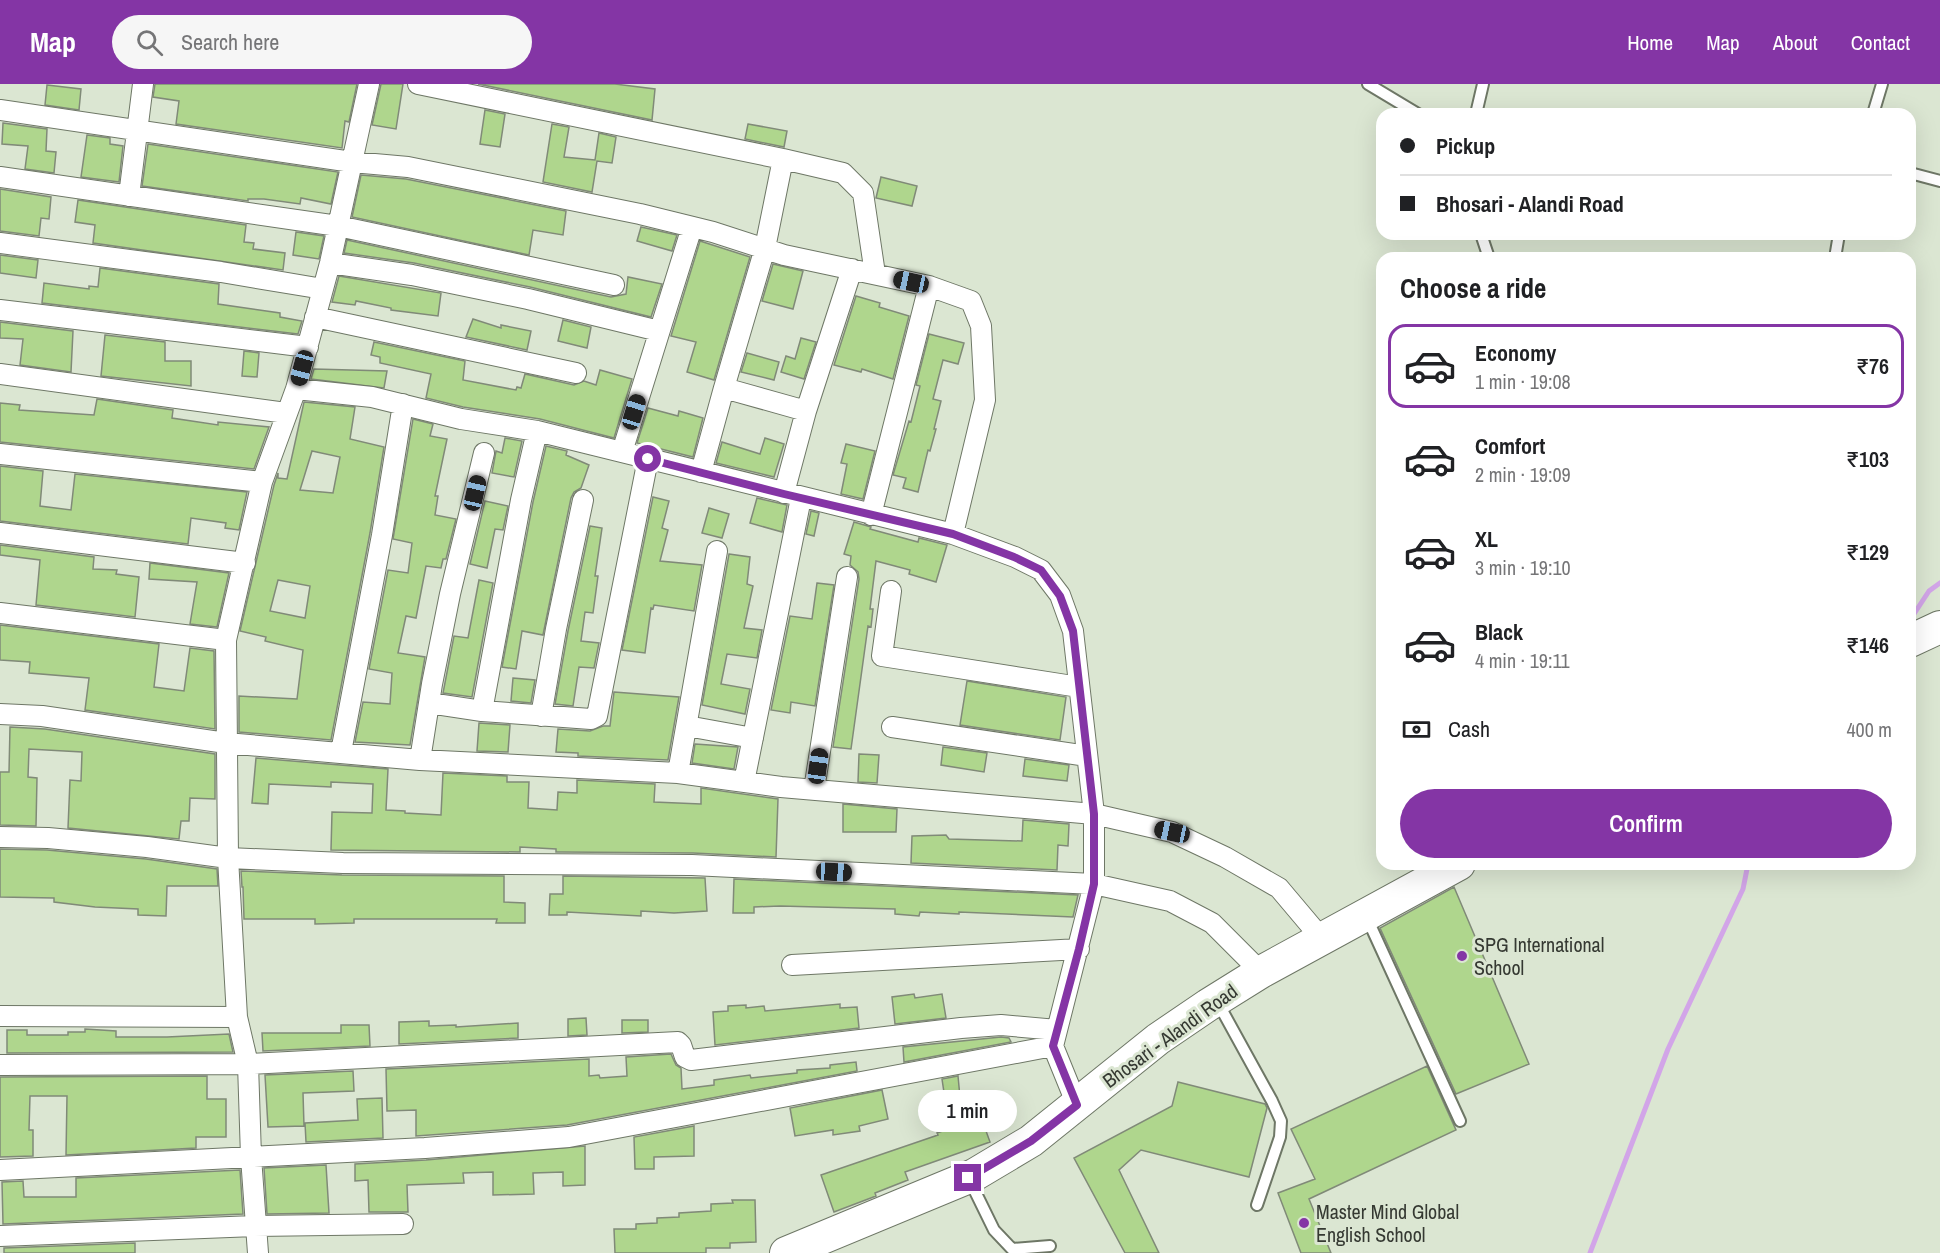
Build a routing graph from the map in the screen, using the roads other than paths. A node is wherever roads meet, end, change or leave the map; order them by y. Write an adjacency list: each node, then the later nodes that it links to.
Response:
1 (143, 84): 11 (street)
2 (369, 84): 13 (street)
3 (418, 84): 12 (street)
4 (1368, 84): 7 (lane)
5 (1483, 84): 8 (lane)
6 (1882, 84): 9 (lane)
7 (1408, 108)
8 (1477, 108)
9 (1875, 108)
10 (0, 110): 11 (street)
11 (137, 129): 13 (street); 17 (street)
12 (783, 159): 21 (street); 24 (street)
13 (352, 162): 18 (street); 19 (street)
14 (1916, 175): 16 (lane)
15 (0, 177): 17 (street)
16 (1940, 181)
17 (129, 196): 18 (street)
18 (338, 226): 22 (street); 25 (street)
19 (692, 227): 21 (street); 30 (street)
20 (0, 243): 27 (street)
21 (765, 248): 23 (street); 34 (street)
22 (330, 263): 27 (street); 30 (street)
23 (852, 269): 24 (street); 37 (street)
24 (875, 274): 26 (street)
25 (614, 285)
26 (929, 286): 48 (street); 50 (street)
27 (323, 289): 29 (street)
28 (0, 310): 31 (street)
29 (315, 317): 31 (street); 32 (street)
30 (659, 331): 40 (street)
31 (308, 347): 35 (street)
32 (576, 373)
33 (0, 374): 38 (street)
34 (724, 388): 37 (street); 44 (street)
35 (296, 389): 36 (street); 38 (street)
36 (403, 404): 39 (street); 68 (street)
37 (806, 411): 46 (street)
38 (286, 413): 45 (street)
39 (537, 431): 40 (street); 61 (street)
40 (622, 452): 43 (street)
41 (484, 453): 60 (street)
42 (0, 454): 45 (street)
43 (648, 459): 44 (street); 63 (street)
44 (702, 472): 46 (street)
45 (262, 482): 52 (street)
46 (793, 496): 48 (street); 66 (street)
47 (583, 500): 63 (street)
48 (871, 514): 50 (street)
49 (0, 533): 52 (street)
50 (953, 534): 59 (street)
51 (717, 551): 64 (street)
52 (245, 563): 58 (street)
53 (847, 577): 73 (street)
54 (891, 591): 59 (street)
55 (0, 613): 58 (street)
56 (1940, 627): 57 (main road)
57 (1916, 638)
58 (225, 640): 67 (street)
59 (1079, 687): 69 (street)
60 (429, 703): 61 (street); 70 (street)
61 (482, 711): 63 (street)
62 (0, 714): 67 (street)
63 (541, 716)
64 (687, 726): 66 (street); 71 (street)
65 (892, 727): 69 (street)
66 (753, 738): 72 (street)
67 (226, 743): 68 (street); 76 (street)
68 (341, 752): 70 (street)
69 (1087, 756): 74 (street)
70 (420, 760): 71 (street)
71 (678, 773): 72 (street)
72 (744, 782): 73 (street)
73 (814, 790): 74 (street)
74 (1094, 814): 78 (street); 80 (street)
75 (0, 837): 76 (street)
76 (228, 858): 78 (street); 86 (street)
77 (1448, 870): 79 (main road, Bhosari - Alandi Road)
78 (1094, 884): 81 (street); 83 (street)
79 (1365, 915): 80 (main road, Bhosari - Alandi Road); 91 (lane)
80 (1322, 939): 83 (main road, Bhosari - Alandi Road)
81 (1079, 949): 82 (street); 87 (street)
82 (792, 964)
83 (1261, 972): 84 (main road, Bhosari - Alandi Road)
84 (1216, 1000): 90 (main road, Bhosari - Alandi Road); 95 (lane)
85 (0, 1016): 86 (street)
86 (237, 1017): 88 (street)
87 (1055, 1038): 88 (street); 90 (street); 92 (street)
88 (248, 1064): 89 (street); 92 (street)
89 (0, 1065)
90 (1077, 1105): 94 (main road, Bhosari - Alandi Road)
91 (1460, 1121)
92 (251, 1157): 93 (street); 97 (street)
93 (0, 1170)
94 (968, 1178): 99 (lane); 101 (main road, Bhosari - Alandi Road)
95 (1257, 1205)
96 (403, 1224): 97 (street)
97 (255, 1226): 98 (street); 100 (street)
98 (0, 1236)
99 (1050, 1246)
100 (258, 1253)
101 (786, 1253)

